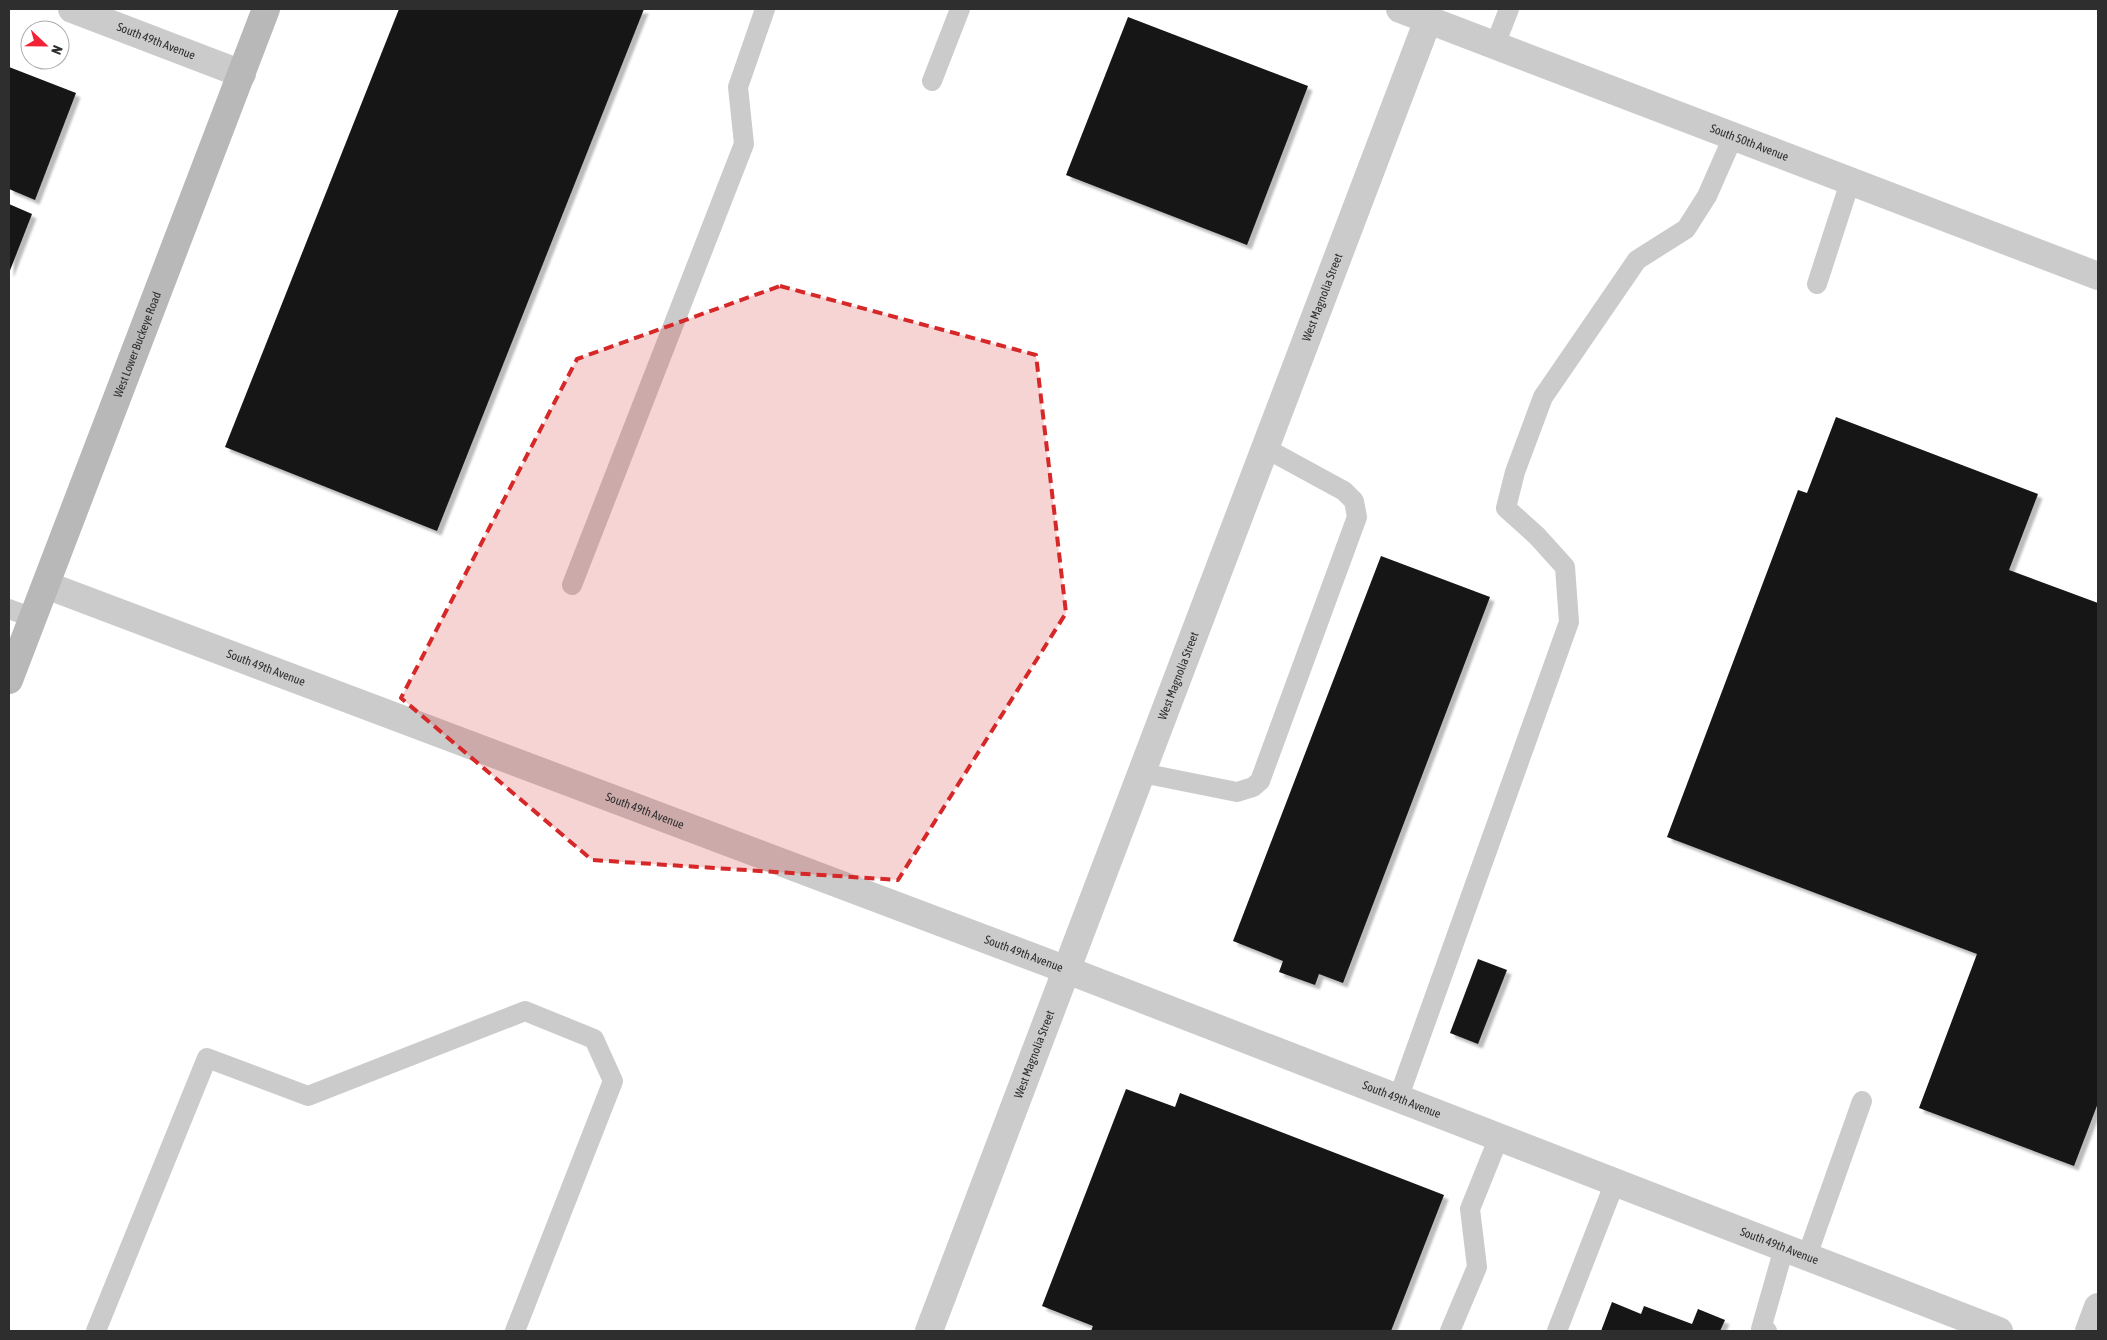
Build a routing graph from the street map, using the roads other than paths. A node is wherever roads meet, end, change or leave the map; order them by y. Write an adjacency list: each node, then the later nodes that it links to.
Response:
1 (72, 9): 9 (street, South 49th Avenue)
2 (266, 9): 9 (main road, West Lower Buckeye Road)
3 (765, 9): 17 (lane)
4 (960, 9): 10 (lane)
5 (1400, 9): 7 (street, South 50th Avenue)
6 (1509, 9): 8 (lane)
7 (1428, 20): 8 (street, South 50th Avenue); 15 (street, West Magnolia Street)
8 (1495, 45): 11 (street, South 50th Avenue)
9 (242, 74): 16 (main road, West Lower Buckeye Road)
10 (932, 81)
11 (1734, 137): 12 (street, South 50th Avenue); 22 (lane)
12 (1850, 182): 13 (street, South 50th Avenue); 14 (lane)
13 (2098, 276)
14 (1818, 284)
15 (1265, 448): 20 (street, West Magnolia Street); 20 (lane)
16 (46, 585): 18 (main road, West Lower Buckeye Road); 21 (street, South 49th Avenue)
17 (572, 585)
18 (21, 614): 19 (main road, West Lower Buckeye Road)
19 (9, 680)
20 (1142, 773): 21 (street, West Magnolia Street)
21 (1067, 970): 22 (street, South 49th Avenue); 31 (street, West Magnolia Street)
22 (1398, 1099): 24 (street, South 49th Avenue)
23 (1862, 1100): 26 (lane)
24 (1499, 1137): 25 (street, South 49th Avenue); 32 (lane)
25 (1616, 1182): 26 (street, South 49th Avenue); 33 (lane)
26 (1796, 1252): 28 (street, South 49th Avenue); 34 (lane)
27 (2098, 1307): 36 (street)
28 (1960, 1324): 35 (street, South 49th Avenue)
29 (96, 1331): 30 (lane)
30 (516, 1331)
31 (929, 1331)
32 (1450, 1331)
33 (1557, 1331)
34 (1767, 1331)
35 (2000, 1331)
36 (2089, 1331)

